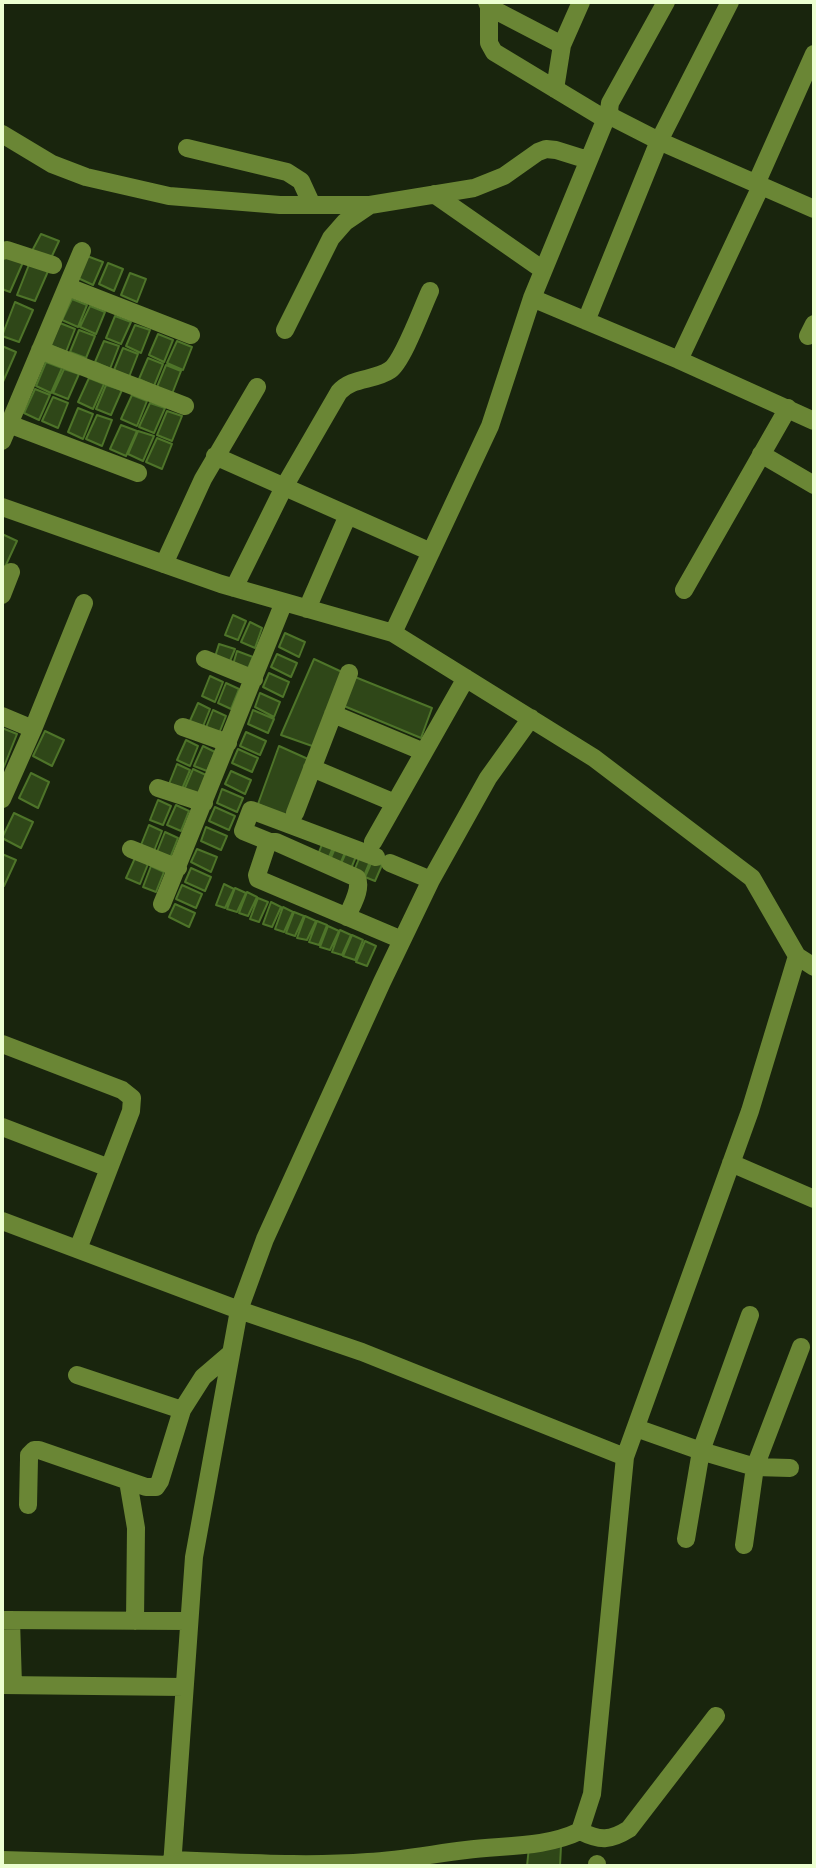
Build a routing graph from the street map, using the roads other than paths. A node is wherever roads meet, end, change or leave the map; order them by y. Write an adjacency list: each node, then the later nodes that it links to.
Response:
1 (581, 2): 5 (street)
2 (666, 2): 8 (street)
3 (730, 2): 10 (street)
4 (488, 5): 5 (street); 7 (street)
5 (562, 45): 7 (street)
6 (814, 54): 13 (street)
7 (555, 89): 8 (street)
8 (607, 115): 10 (street); 12 (street)
9 (2, 134): 15 (street)
10 (659, 141): 13 (street); 25 (street)
11 (187, 148): 15 (street)
12 (588, 160): 14 (street); 21 (street)
13 (759, 185): 17 (street); 29 (street)
14 (434, 194): 16 (street); 21 (street)
15 (312, 205): 16 (street)
16 (370, 205): 26 (street)
17 (814, 209)
18 (2, 251): 20 (street)
19 (82, 251): 22 (street)
20 (53, 265)
21 (543, 270): 24 (street)
22 (68, 287): 27 (street); 28 (street)
23 (430, 291): 39 (street)
24 (532, 298): 25 (street); 42 (street)
25 (586, 321): 29 (street)
26 (285, 330)
27 (191, 335)
28 (40, 350): 31 (street); 34 (street)
29 (679, 360): 32 (street)
30 (257, 387): 36 (street)
31 (185, 406)
32 (788, 408): 33 (street); 35 (street)
33 (814, 421)
34 (6, 433): 37 (street)
35 (761, 454): 38 (street); 46 (street)
36 (215, 456): 39 (street); 43 (street)
37 (138, 473)
38 (814, 484)
39 (284, 487): 41 (street); 45 (street)
40 (2, 507): 43 (street)
41 (348, 515): 42 (street); 50 (street)
42 (431, 552): 51 (street)
43 (164, 564): 45 (street)
44 (11, 572): 47 (street)
45 (234, 588): 48 (street)
46 (684, 590)
47 (2, 595)
48 (284, 602): 50 (street); 55 (street)
49 (84, 603): 60 (street)
50 (307, 609): 51 (street)
51 (393, 633): 54 (street)
52 (205, 659): 55 (street)
53 (349, 673): 56 (street)
54 (466, 678): 58 (street); 62 (street)
55 (254, 679): 61 (street)
56 (333, 714): 62 (street); 63 (street)
57 (2, 716): 60 (street)
58 (531, 718): 73 (street); 77 (street)
59 (183, 727): 61 (street)
60 (33, 729): 65 (street)
61 (228, 743): 66 (street)
62 (424, 752): 67 (street)
63 (312, 768): 67 (street); 68 (street)
64 (158, 788): 66 (street)
65 (2, 799)
66 (204, 803): 72 (street)
67 (395, 803): 71 (street)
68 (295, 813)
69 (270, 842): 71 (street); 75 (street); 75 (street)
70 (131, 849): 72 (street)
71 (380, 854): 73 (street)
72 (178, 868): 74 (street)
73 (431, 880): 76 (street)
74 (162, 904)
75 (347, 917): 76 (street)
76 (402, 940): 86 (street)
77 (797, 956): 78 (street); 81 (street)
78 (814, 967)
79 (2, 1044): 82 (street)
80 (2, 1127): 82 (street)
81 (731, 1163): 83 (street); 92 (street)
82 (109, 1168): 85 (street)
83 (814, 1199)
84 (2, 1221): 85 (street)
85 (78, 1249): 86 (street)
86 (239, 1310): 89 (street); 94 (street)
87 (750, 1315): 93 (street)
88 (801, 1347): 95 (street)
89 (231, 1353): 91 (street); 103 (street)
90 (77, 1375): 91 (street)
91 (182, 1410): 97 (street)
92 (636, 1428): 93 (street); 94 (street)
93 (701, 1451): 95 (street); 99 (street)
94 (625, 1457): 107 (street)
95 (755, 1467): 96 (street); 100 (street)
96 (790, 1468)
97 (128, 1481): 98 (street); 102 (street)
98 (28, 1505)
99 (686, 1539)
100 (744, 1545)
101 (6, 1620): 102 (street); 104 (street)
102 (135, 1621): 103 (street)
103 (189, 1621): 105 (street)
104 (8, 1685): 105 (street)
105 (184, 1687): 109 (street)
106 (716, 1716): 107 (street)
107 (580, 1831): 109 (street)
108 (2, 1860): 109 (street)
109 (172, 1864)

